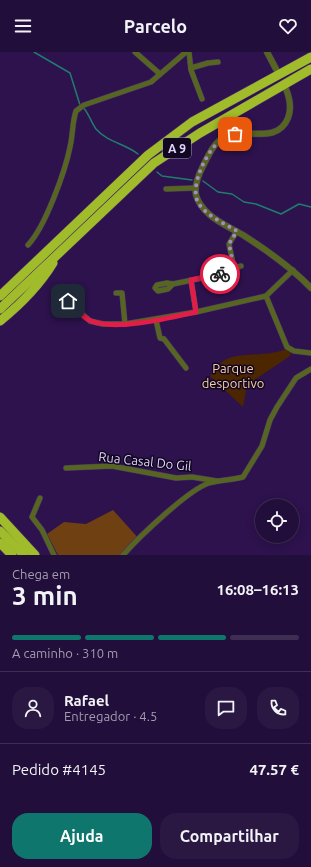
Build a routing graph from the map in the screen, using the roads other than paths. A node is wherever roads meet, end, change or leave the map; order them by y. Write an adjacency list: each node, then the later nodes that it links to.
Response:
1 (135, 52): 10 (street)
2 (186, 52): 10 (street)
3 (189, 52): 7 (street)
4 (267, 52): 9 (street)
5 (311, 57): 17 (highway, A 9)
6 (218, 62): 7 (street)
7 (191, 68): 12 (street)
8 (311, 69): 30 (highway, A 9)
9 (276, 70)
10 (160, 74): 16 (street)
11 (286, 89): 13 (street)
12 (202, 99)
13 (195, 188): 14 (street); 15 (street)
14 (166, 189)
15 (237, 231): 19 (street); 20 (street)
16 (28, 245)
17 (50, 248): 23 (highway); 27 (highway, A 9)
18 (241, 266): 19 (street)
19 (234, 268): 21 (street)
20 (293, 270): 24 (street); 28 (street)
21 (191, 280): 22 (street); 29 (street)
22 (173, 284)
23 (0, 286)
24 (311, 288)
25 (57, 291): 32 (street)
26 (116, 293): 32 (street)
27 (0, 296)
28 (266, 296): 29 (street); 33 (street)
29 (196, 312): 31 (street)
30 (1, 318)
31 (156, 320): 32 (street); 34 (street)
32 (125, 324)
33 (311, 353)
34 (186, 368)
35 (311, 369): 37 (street)
36 (66, 468): 37 (street, Rua Casal Do Gil)
37 (221, 482): 46 (street)
38 (40, 498): 45 (street)
39 (0, 518): 40 (highway)
40 (4, 529): 43 (highway); 44 (highway)
41 (0, 543): 42 (highway)
42 (12, 555)
43 (24, 555)
44 (35, 555)
45 (54, 555)
46 (123, 555)

